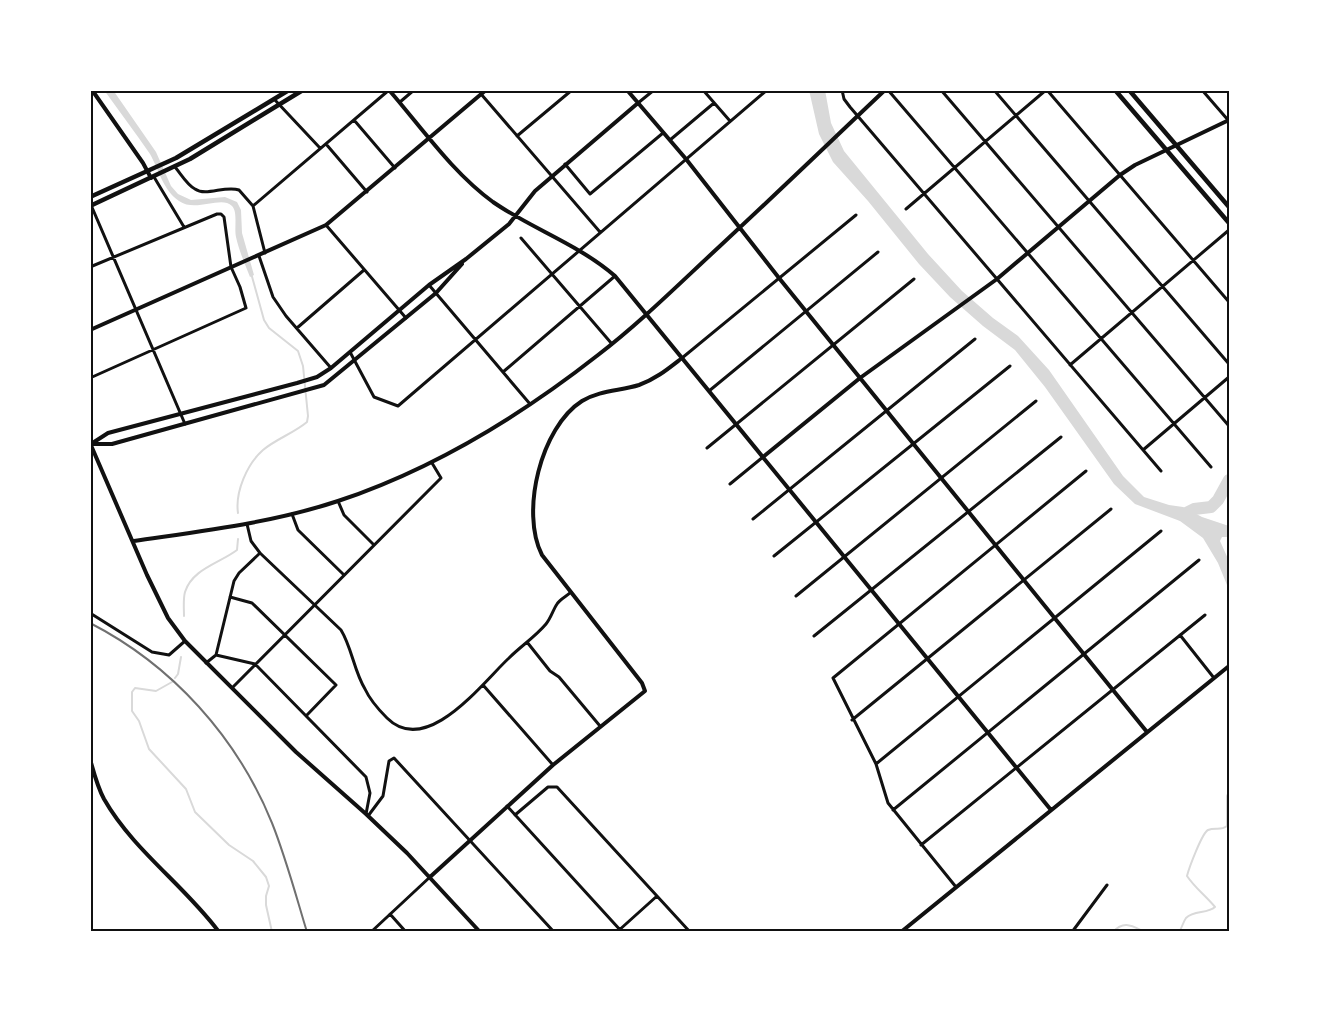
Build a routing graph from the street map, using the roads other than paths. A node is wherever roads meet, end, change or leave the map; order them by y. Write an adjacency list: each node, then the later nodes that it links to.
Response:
1 (92, 90): 45 (street)
2 (289, 90): 21 (highway)
3 (303, 90): 25 (highway)
4 (389, 90): 22 (street); 28 (street)
5 (414, 90): 22 (street)
6 (486, 90): 20 (street)
7 (572, 90): 32 (street)
8 (627, 90): 23 (street)
9 (654, 90): 23 (street)
10 (703, 90): 24 (street)
11 (767, 90): 29 (street)
12 (842, 90): 26 (street)
13 (886, 90): 26 (street); 44 (street)
14 (941, 90): 35 (street)
15 (994, 90): 27 (street)
16 (1046, 90): 27 (street); 46 (street)
17 (1115, 90): 39 (highway)
18 (1129, 90): 37 (highway)
19 (1202, 90): 30 (street)
20 (481, 94): 32 (street); 33 (street)
21 (274, 99): 25 (street); 45 (highway)
22 (400, 102): 33 (street)
23 (638, 103): 31 (street); 41 (street)
24 (714, 103): 29 (street); 34 (street)
25 (279, 104): 38 (street); 42 (highway)
26 (857, 116): 50 (street); 63 (street)
27 (1016, 116): 35 (street); 52 (street)
28 (354, 120): 36 (street); 43 (street)
29 (730, 121): 40 (street)
30 (1229, 121): 37 (street)
31 (663, 133): 34 (street); 41 (street)
32 (518, 136): 47 (street)
33 (430, 138): 43 (street); 58 (street)
34 (670, 140): 40 (street)
35 (985, 142): 44 (street); 62 (street)
36 (326, 144): 38 (street); 49 (street)
37 (1176, 145): 39 (street); 55 (highway)
38 (320, 149): 54 (street)
39 (1167, 150): 46 (street); 59 (highway)
40 (686, 159): 63 (street); 65 (street)
41 (566, 164): 47 (street)
42 (175, 167): 48 (highway); 54 (street)
43 (395, 168): 49 (street)
44 (955, 168): 50 (street); 69 (street)
45 (147, 172): 48 (street); 51 (highway)
46 (1120, 175): 52 (street); 74 (street)
47 (552, 176): 58 (street); 65 (street)
48 (155, 177): 53 (highway); 61 (street)
49 (367, 192): 60 (street)
50 (924, 194): 56 (street); 82 (street)
51 (90, 197)
52 (1089, 201): 62 (street); 84 (street)
53 (90, 205): 71 (street)
54 (253, 207): 70 (street)
55 (1229, 207)
56 (906, 209)
57 (856, 215): 80 (street)
58 (516, 216): 67 (street); 73 (street)
59 (1229, 223)
60 (326, 225): 70 (street); 77 (street)
61 (184, 227): 71 (street); 76 (street)
62 (1059, 227): 69 (street); 91 (street)
63 (740, 228): 80 (street); 92 (street)
64 (1229, 230): 74 (street)
65 (600, 232): 67 (street)
66 (521, 238): 78 (street)
67 (580, 250): 78 (street); 79 (street)
68 (878, 252): 90 (street)
69 (1028, 253): 82 (street); 98 (street)
70 (264, 254): 72 (street)
71 (114, 256): 75 (street); 88 (street)
72 (258, 256): 76 (street); 94 (street)
73 (466, 259): 83 (street); 85 (street)
74 (1193, 260): 84 (street); 86 (street)
75 (90, 267)
76 (231, 267): 88 (street); 101 (street)
77 (364, 270): 89 (street); 94 (street)
78 (552, 274): 87 (street); 96 (street)
79 (615, 276): 87 (street); 92 (street)
80 (779, 278): 90 (street); 103 (street)
81 (914, 279): 100 (street)
82 (997, 279): 106 (street); 112 (street)
83 (429, 285): 85 (street); 89 (street)
84 (1162, 286): 91 (street); 105 (street)
85 (436, 293): 93 (street); 96 (street)
86 (1229, 302)
87 (580, 306): 99 (street); 109 (street)
88 (137, 309): 95 (street); 101 (street)
89 (399, 311): 93 (street); 102 (street)
90 (806, 311): 100 (street); 113 (street)
91 (1132, 312): 98 (street); 114 (street)
92 (646, 315): 99 (street); 103 (street)
93 (406, 318): 104 (street)
94 (297, 328): 108 (street)
95 (90, 330)
96 (475, 339): 104 (street); 109 (street)
97 (975, 339): 117 (street)
98 (1102, 339): 106 (street); 119 (street)
99 (612, 344): 116 (street)
100 (833, 344): 112 (street); 121 (street)
101 (154, 350): 111 (street); 118 (street)
102 (350, 352): 104 (street); 108 (street)
103 (682, 358): 113 (street); 154 (street)
104 (355, 361): 120 (street)
105 (1229, 364)
106 (1070, 365): 127 (street)
107 (1010, 366): 125 (street)
108 (331, 368): 118 (street)
109 (503, 372): 116 (street)
110 (1229, 377): 114 (street)
111 (90, 378)
112 (860, 378): 117 (street); 128 (street)
113 (709, 391): 121 (street)
114 (1205, 398): 119 (street); 122 (street)
115 (1036, 401): 133 (street)
116 (530, 404): 129 (street)
117 (886, 410): 125 (street); 135 (street)
118 (182, 415): 120 (street); 124 (street)
119 (1174, 423): 127 (street); 130 (street)
120 (185, 424): 124 (street)
121 (735, 424): 126 (street); 128 (street)
122 (1229, 426)
123 (1061, 437): 138 (street)
124 (90, 443): 144 (street)
125 (913, 444): 133 (street); 141 (street)
126 (706, 448)
127 (1143, 450): 132 (street)
128 (763, 457): 134 (street); 135 (street)
129 (432, 464): 136 (street); 145 (street)
130 (1211, 467)
131 (1086, 471): 146 (street)
132 (1161, 471)
133 (942, 478): 138 (street); 149 (street)
134 (730, 484)
135 (789, 489): 140 (street); 141 (street)
136 (338, 501): 139 (street); 145 (street)
137 (1111, 509): 152 (street)
138 (969, 512): 146 (street); 153 (street)
139 (292, 514): 142 (street); 151 (street)
140 (753, 519)
141 (816, 522): 148 (street); 149 (street)
142 (247, 524): 144 (street); 147 (street)
143 (1161, 531): 160 (street)
144 (134, 541): 165 (street)
145 (373, 544): 151 (street)
146 (995, 544): 152 (street); 161 (street)
147 (260, 553): 156 (street); 157 (street)
148 (774, 556)
149 (844, 557): 153 (street); 155 (street)
150 (1199, 560): 167 (street)
151 (343, 574): 157 (street)
152 (1024, 580): 160 (street); 169 (street)
153 (871, 591): 161 (street); 164 (street)
154 (571, 592): 166 (street); 180 (street)
155 (796, 596)
156 (230, 597): 162 (street); 168 (street)
157 (314, 604): 162 (street); 174 (street)
158 (90, 613): 165 (street)
159 (1205, 615): 163 (street)
160 (1055, 618): 167 (street); 177 (street)
161 (898, 624): 169 (street); 179 (street)
162 (284, 635): 171 (street); 178 (street)
163 (1180, 635): 173 (street); 176 (street)
164 (814, 636)
165 (185, 641): 170 (street)
166 (527, 642): 174 (street); 180 (street)
167 (1084, 654): 176 (street); 181 (street)
168 (216, 655): 170 (street); 171 (street)
169 (927, 659): 177 (street); 179 (street)
170 (206, 663): 175 (street)
171 (255, 664): 175 (street); 178 (street)
172 (1227, 667): 173 (street)
173 (1214, 678): 182 (street)
174 (483, 685): 185 (street)
175 (232, 688): 190 (street)
176 (1113, 689): 182 (street); 186 (street)
177 (958, 697): 181 (street); 184 (street)
178 (306, 716): 190 (street)
179 (852, 720): 184 (street)
180 (601, 727): 185 (street)
181 (987, 732): 186 (street); 188 (street)
182 (1147, 732): 189 (street)
183 (90, 759): 200 (street)
184 (876, 764): 188 (street)
185 (553, 765): 187 (street)
186 (1017, 768): 189 (street); 193 (street)
187 (507, 806): 191 (street); 192 (street)
188 (893, 810): 193 (street)
189 (1051, 810): 196 (street)
190 (367, 815): 192 (street); 194 (street)
191 (515, 815): 197 (street); 199 (street)
192 (470, 840): 194 (street); 204 (street)
193 (921, 845): 196 (street)
194 (430, 877): 198 (street); 203 (street)
195 (1107, 885): 207 (street)
196 (956, 887): 206 (street)
197 (657, 896): 199 (street); 205 (street)
198 (390, 914): 201 (street); 202 (street)
199 (620, 931)
200 (219, 932)
201 (371, 932)
202 (406, 932)
203 (480, 932)
204 (554, 932)
205 (690, 932)
206 (901, 932)
207 (1072, 932)

